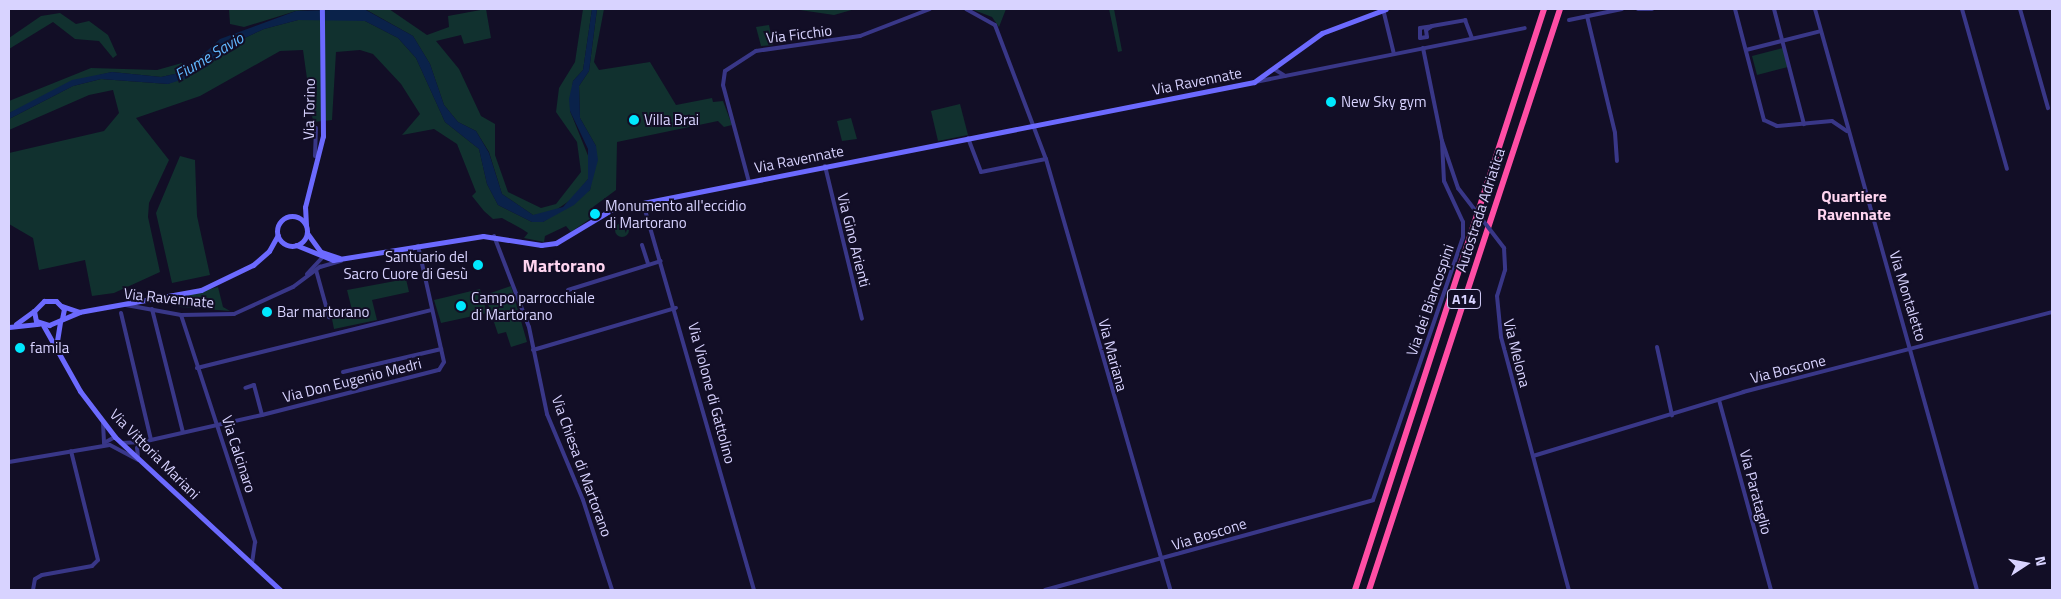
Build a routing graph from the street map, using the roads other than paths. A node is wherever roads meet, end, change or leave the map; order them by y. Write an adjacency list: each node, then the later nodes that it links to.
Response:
1 (322, 9): 36 (main road, Via Torino)
2 (930, 9): 42 (street, Via Ficchio)
3 (966, 9): 30 (street)
4 (1384, 9): 24 (street); 25 (main road, Via Ravennate)
5 (1544, 9): 114 (highway, Autostrada Adriatica / A14)
6 (1560, 9): 115 (highway, Autostrada Adriatica / A14)
7 (1622, 9): 15 (street)
8 (1638, 9): 9 (street)
9 (1652, 9)
10 (1735, 9): 23 (street)
11 (1774, 9): 21 (street)
12 (1815, 9): 19 (street, Via Montaletto)
13 (1962, 9): 41 (street)
14 (2020, 9): 28 (street)
15 (1587, 16): 16 (street); 39 (street)
16 (1569, 20)
17 (1432, 26): 20 (street)
18 (1525, 28): 20 (street, Via Ravennate)
19 (1821, 31): 21 (street); 32 (street, Via Montaletto)
20 (1472, 38): 22 (street, Via Ravennate)
21 (1783, 41): 23 (street); 29 (street)
22 (1423, 48): 24 (street, Via Ravennate); 34 (street, Via Melona)
23 (1746, 50): 29 (street)
24 (1394, 54): 26 (street, Via Ravennate)
25 (1274, 69): 26 (street); 27 (main road, Via Ravennate)
26 (1286, 76): 27 (street, Via Ravennate)
27 (1254, 82): 30 (main road, Via Ravennate)
28 (2048, 108)
29 (1804, 124): 32 (street)
30 (1034, 125): 33 (main road, Via Ravennate); 38 (street, Via Mariana)
31 (316, 128): 35 (street)
32 (1848, 133): 81 (street, Via Montaletto)
33 (968, 138): 38 (street); 40 (main road, Via Ravennate)
34 (1442, 141): 102 (street, Via Melona, bridge); 105 (street, Via dei Biancospini)
35 (316, 142): 36 (street); 37 (street)
36 (321, 149): 44 (main road, Via Torino)
37 (315, 156)
38 (1046, 159): 106 (street, Via Mariana)
39 (1617, 161)
40 (825, 166): 42 (main road, Via Ravennate); 76 (street, Via Gino Arienti)
41 (2008, 169)
42 (749, 182): 43 (main road, Via Ravennate)
43 (643, 203): 49 (main road, Via Ravennate); 59 (street, Via Violone di Gattolino)
44 (305, 207): 45 (main road); 46 (main road, Via Torino)
45 (292, 216): 46 (main road); 48 (main road)
46 (306, 225): 47 (main road)
47 (307, 233): 51 (main road); 56 (main road)
48 (278, 235): 50 (main road); 54 (main road)
49 (494, 236): 53 (main road, Via Ravennate); 84 (street, Via Chiesa di Martorano)
50 (288, 245): 51 (main road); 54 (main road)
51 (296, 245): 55 (main road, Via Ravennate)
52 (642, 245): 61 (street)
53 (418, 246): 57 (main road, Via Ravennate); 69 (street, Via Don Eugenio Medri)
54 (269, 251): 65 (main road)
55 (314, 252): 56 (main road, Via Ravennate); 60 (street)
56 (323, 256): 57 (main road, Via Ravennate); 58 (main road, Via Ravennate); 60 (street); 62 (street)
57 (357, 257): 58 (main road, Via Ravennate)
58 (342, 260): 62 (street, Via Ravennate)
59 (661, 261): 61 (street); 67 (street, Via Violone di Gattolino)
60 (314, 263): 63 (street)
61 (648, 264): 64 (street)
62 (318, 268): 63 (street, Via Ravennate); 75 (street)
63 (306, 276): 74 (street, Via Ravennate)
64 (568, 290)
65 (121, 305): 68 (street, Via Ravennate); 71 (main road, Via Ravennate)
66 (62, 306): 70 (main road, Via Ravennate); 71 (main road, Via Ravennate); 77 (main road)
67 (676, 308): 84 (street); 111 (street, Via Violone di Gattolino)
68 (152, 310): 74 (street, Via Ravennate); 93 (street)
69 (432, 310): 83 (street, Via Don Eugenio Medri); 85 (street)
70 (34, 311): 78 (main road, Via Vittoria Mariani); 79 (main road)
71 (80, 312): 77 (main road, Via Ravennate)
72 (2052, 312): 81 (street, Via Boscone)
73 (121, 313): 95 (street)
74 (181, 315): 85 (street, Via Calcinaro)
75 (329, 317)
76 (862, 319)
77 (61, 320): 78 (main road, Via Ravennate); 82 (main road)
78 (41, 324): 79 (main road); 82 (main road, Via Vittoria Mariani)
79 (9, 327)
80 (1657, 347): 89 (street)
81 (1912, 348): 88 (street, Via Boscone); 118 (street, Via Montaletto)
82 (58, 349): 91 (main road, Via Vittoria Mariani)
83 (441, 349): 86 (street); 90 (street, Via Don Eugenio Medri)
84 (533, 350): 110 (street, Via Chiesa di Martorano)
85 (197, 368): 92 (street, Via Calcinaro)
86 (343, 372)
87 (245, 388): 90 (street)
88 (1719, 400): 89 (street, Via Boscone); 117 (street, Via Parataglio)
89 (1672, 414): 102 (street, Via Boscone)
90 (262, 415): 92 (street, Via Don Eugenio Medri)
91 (102, 421): 94 (main road, Via Vittoria Mariani); 97 (street)
92 (216, 423): 93 (street, Via Don Eugenio Medri); 107 (street, Via Calcinaro)
93 (183, 432): 95 (street, Via Don Eugenio Medri)
94 (115, 437): 97 (street); 98 (main road, Via Vittoria Mariani); 99 (street)
95 (151, 440): 96 (street, Via Don Eugenio Medri)
96 (142, 442): 98 (street, Via Don Eugenio Medri); 103 (street)
97 (104, 443): 100 (street)
98 (120, 443): 103 (main road, Via Vittoria Mariani)
99 (110, 445): 100 (street); 103 (street)
100 (98, 447): 101 (street)
101 (71, 451): 104 (street); 108 (street)
102 (1533, 456): 116 (street, Via Melona)
103 (140, 461): 107 (main road, Via Vittoria Mariani)
104 (9, 462)
105 (1377, 495): 106 (street, Via Boscone)
106 (1161, 560): 112 (street, Via Boscone); 113 (street, Via Mariana)
107 (252, 564): 109 (main road)
108 (33, 590)
109 (280, 590)
110 (612, 590)
111 (754, 590)
112 (1045, 590)
113 (1170, 590)
114 (1355, 590)
115 (1369, 590)
116 (1569, 590)
117 (1772, 590)
118 (1977, 590)

